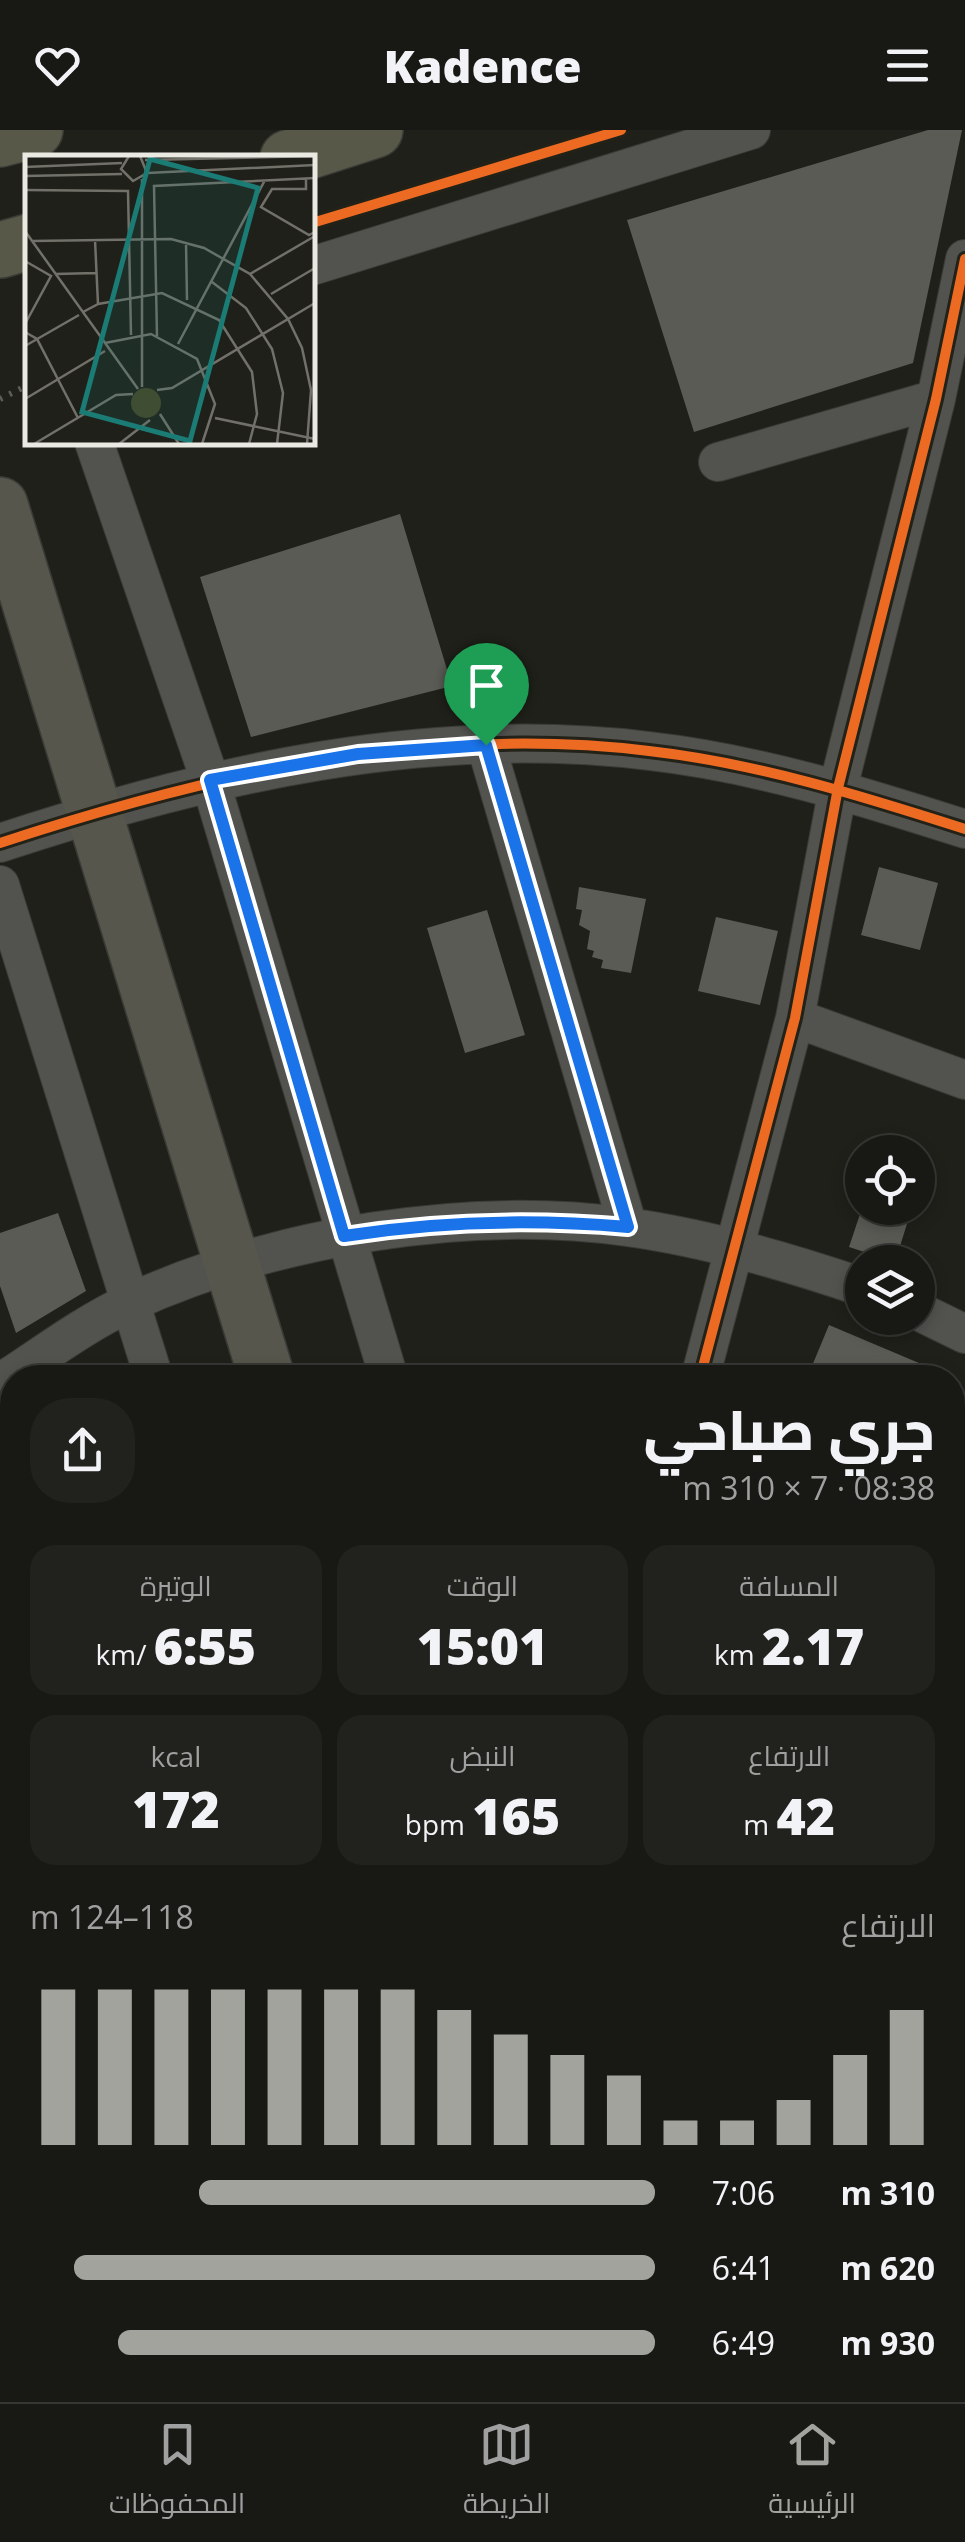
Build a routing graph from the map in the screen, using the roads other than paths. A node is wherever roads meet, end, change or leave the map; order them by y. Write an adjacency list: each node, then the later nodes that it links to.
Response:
1 (35, 130): 4 (main road)
2 (376, 130): 5 (main road)
3 (751, 130): 10 (street)
4 (0, 139)
5 (297, 155)
6 (0, 233): 8 (main road)
7 (25, 243): 8 (main road)
8 (0, 252)
9 (965, 259): 11 (street)
10 (315, 265)
11 (936, 399): 13 (street); 17 (street)
12 (95, 445): 16 (street)
13 (718, 462)
14 (0, 504): 18 (street)
15 (486, 745): 16 (street); 17 (street); 24 (street)
16 (210, 780): 18 (street); 25 (street)
17 (838, 788): 19 (street); 22 (street)
18 (96, 812): 20 (street); 27 (street)
19 (965, 829)
20 (0, 842)
21 (0, 885): 29 (street)
22 (795, 1018): 23 (street); 26 (street)
23 (965, 1080)
24 (628, 1227): 25 (street); 26 (street)
25 (344, 1236): 27 (street); 35 (street)
26 (734, 1247): 28 (street); 36 (street)
27 (231, 1267): 29 (street); 34 (street)
28 (845, 1282)
29 (128, 1304): 32 (street); 33 (street)
30 (935, 1319): 31 (street)
31 (965, 1334)
32 (28, 1365)
33 (149, 1365)
34 (262, 1365)
35 (385, 1365)
36 (703, 1365)

